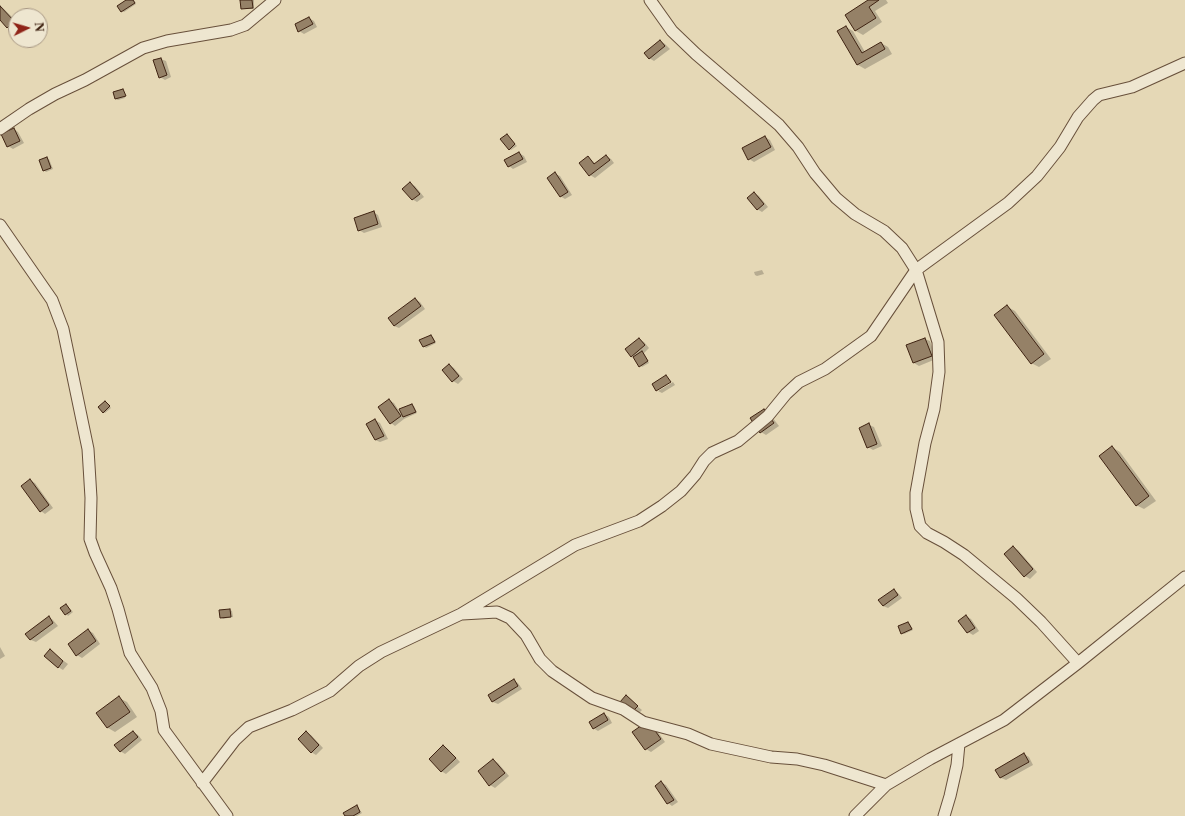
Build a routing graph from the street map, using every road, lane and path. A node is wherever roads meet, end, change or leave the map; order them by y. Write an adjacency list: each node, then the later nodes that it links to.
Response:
1 (275, 0): 4 (street)
2 (650, 0): 6 (street)
3 (1184, 64): 6 (street)
4 (0, 129)
5 (0, 225): 11 (street)
6 (916, 270): 8 (street); 9 (street)
7 (1185, 577): 9 (street)
8 (461, 614): 11 (street); 12 (street)
9 (1078, 663): 10 (street)
10 (959, 744): 12 (street); 15 (street)
11 (202, 783): 13 (street)
12 (886, 785): 14 (street)
13 (227, 816)
14 (855, 816)
15 (944, 816)

